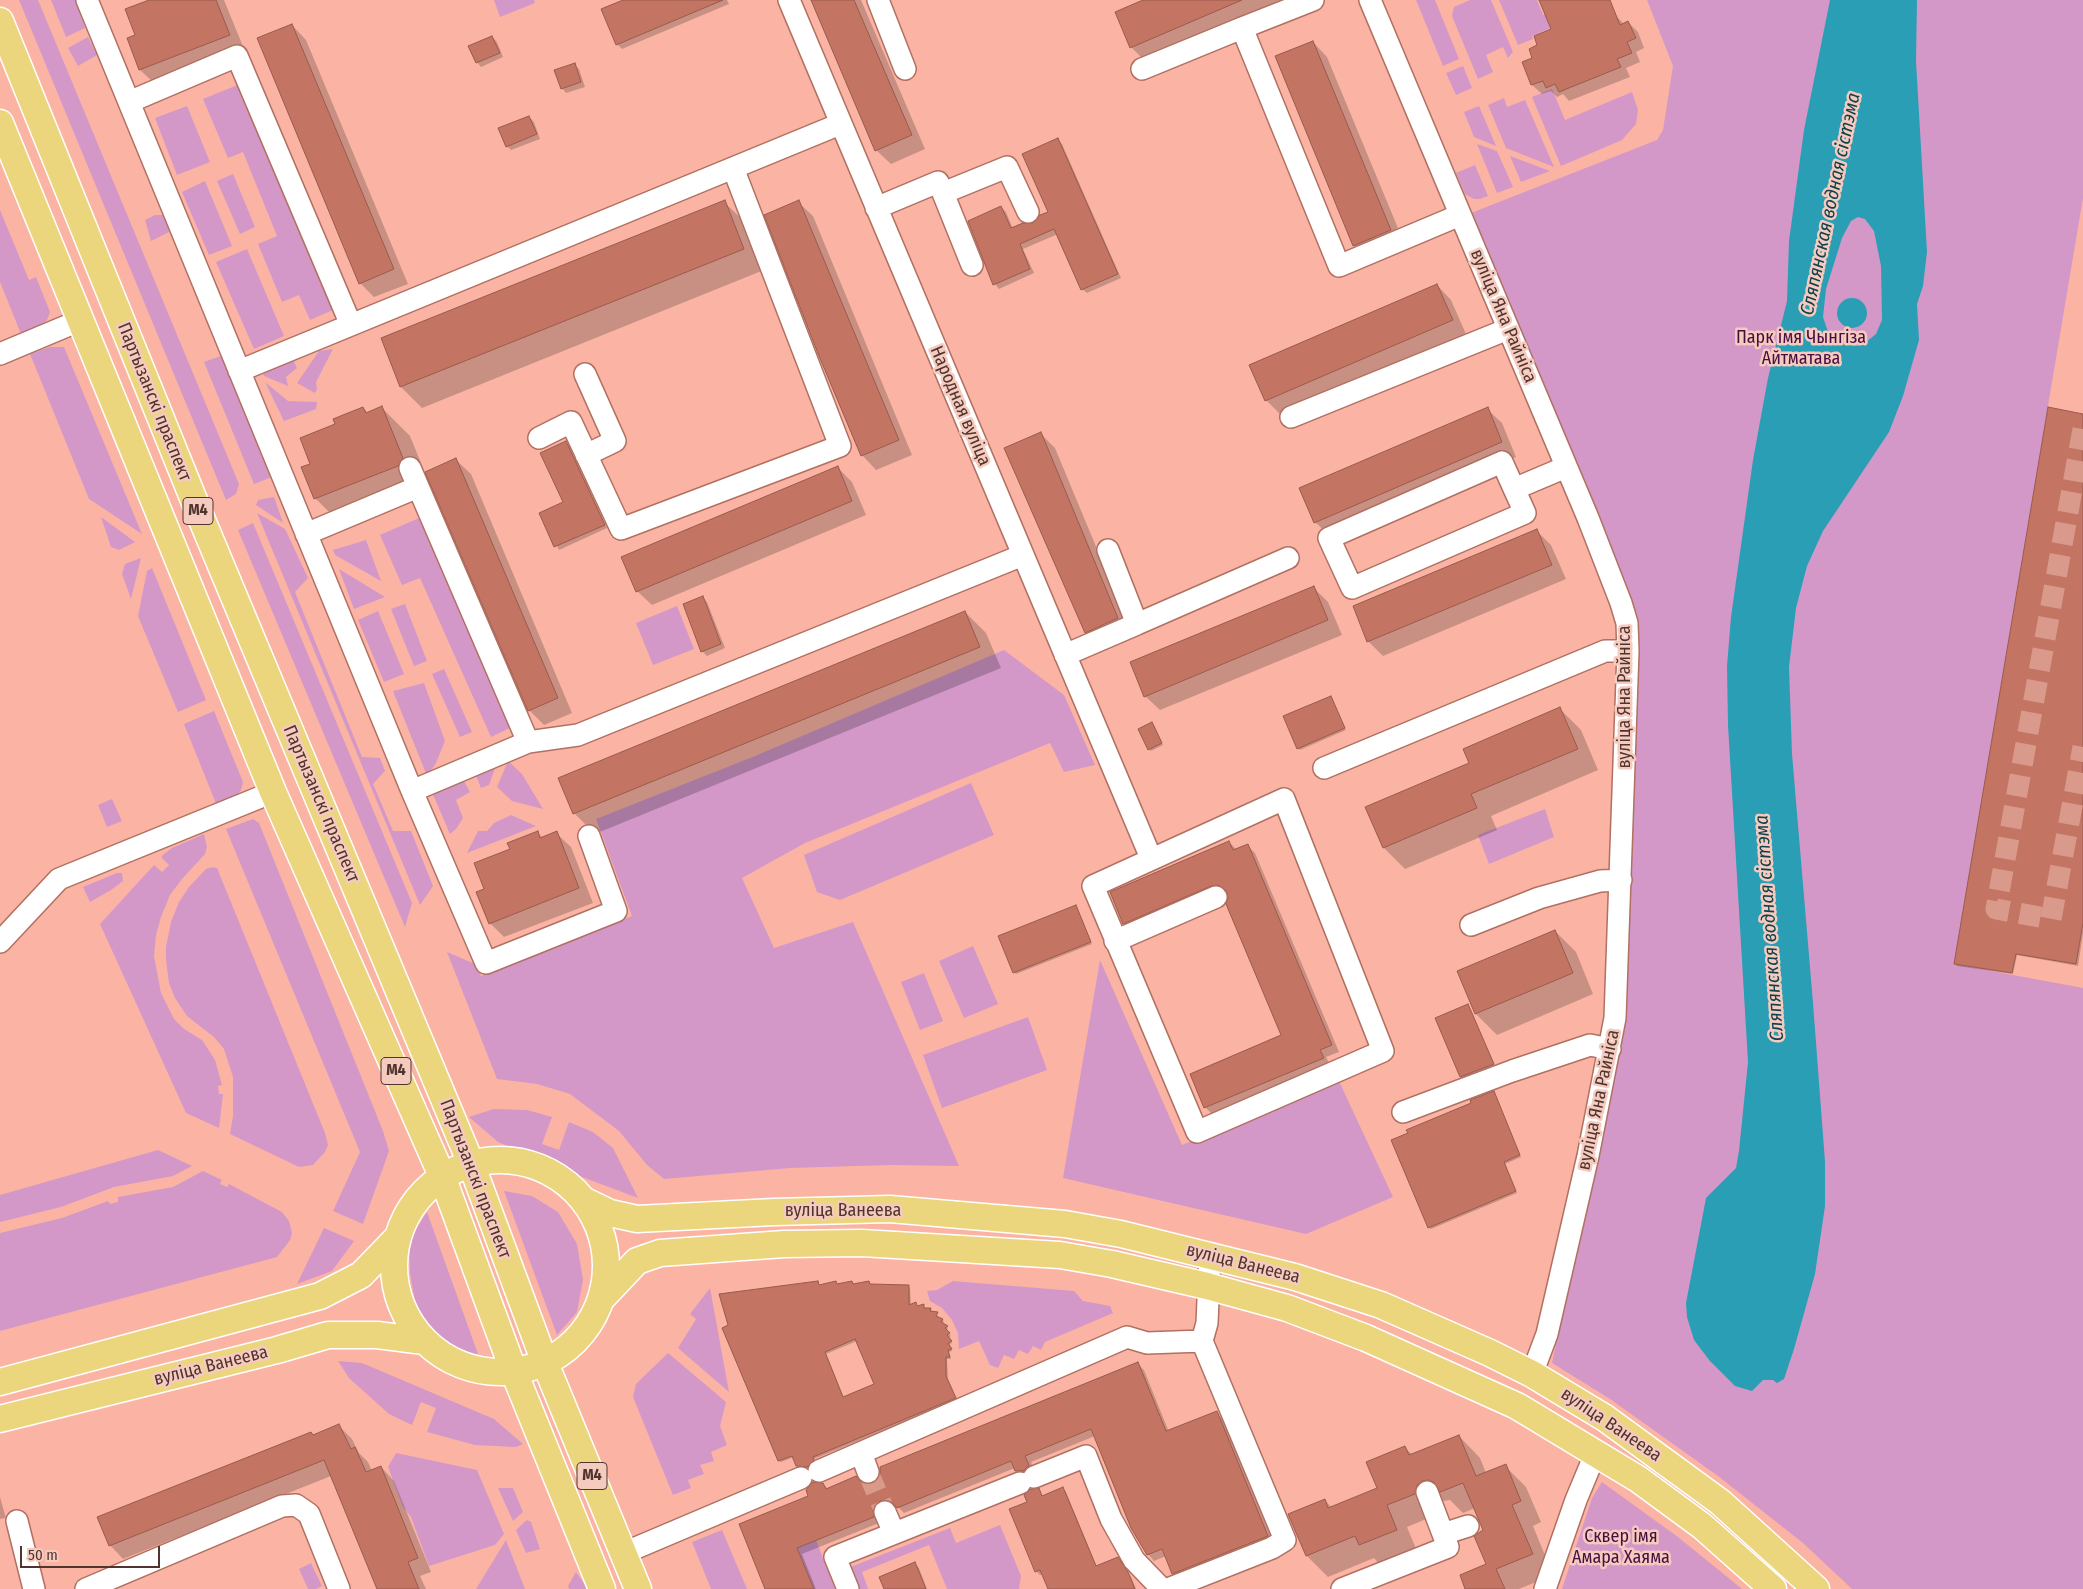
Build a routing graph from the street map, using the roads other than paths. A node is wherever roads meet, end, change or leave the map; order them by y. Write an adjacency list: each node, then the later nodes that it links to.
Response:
1 (87, 0): 10 (street)
2 (789, 0): 12 (street, Народная вуліца)
3 (878, 0): 8 (street)
4 (1313, 0): 7 (street)
5 (1370, 0): 17 (street, вуліца Яна Райніса)
6 (0, 21): 50 (main road, Партызанскі праспект / М4)
7 (1242, 28): 9 (street); 17 (street)
8 (905, 69)
9 (1142, 69)
10 (129, 102): 20 (street); 23 (street)
11 (0, 123): 19 (main road, Партызанскі праспект / М4)
12 (840, 124): 13 (street); 15 (street, Народная вуліца)
13 (733, 168): 20 (street); 27 (street)
14 (943, 193): 15 (street); 16 (street); 18 (street)
15 (876, 208): 32 (street, Народная вуліца)
16 (1028, 212)
17 (1460, 214): 21 (street, вуліца Яна Райніса)
18 (972, 266)
19 (81, 320): 22 (street); 39 (main road, Партызанскі праспект / М4)
20 (351, 325): 23 (street)
21 (1508, 329): 25 (street); 28 (street, вуліца Яна Райніса)
22 (0, 354)
23 (239, 371): 30 (street)
24 (585, 374): 27 (street)
25 (1291, 417)
26 (539, 438): 27 (street)
27 (586, 455)
28 (1566, 467): 29 (street); 35 (street, вуліца Яна Райніса)
29 (1514, 489): 29 (street)
30 (306, 534): 37 (street); 40 (street)
31 (1108, 550): 34 (street)
32 (1022, 555): 36 (street, Народная вуліца); 37 (street)
33 (1288, 558): 34 (street)
34 (1137, 624): 36 (street)
35 (1628, 651): 38 (street); 43 (street, вуліца Яна Райніса)
36 (1065, 655): 42 (street, Народная вуліца)
37 (528, 742): 40 (street)
38 (1324, 768)
39 (273, 792): 46 (street); 51 (main road, Партызанскі праспект / М4)
40 (412, 792): 41 (street)
41 (589, 836)
42 (1151, 858): 47 (street); 47 (street)
43 (1621, 880): 45 (street); 48 (street, вуліца Яна Райніса)
44 (1216, 897): 47 (street)
45 (1472, 925)
46 (0, 942)
47 (1115, 942)
48 (1610, 1049): 49 (street); 61 (street, вуліца Яна Райніса)
49 (1403, 1112)
50 (472, 1166): 51 (main road); 52 (main road); 59 (main road, Партызанскі праспект / М4)
51 (442, 1176): 53 (main road); 60 (main road, Партызанскі праспект / М4)
52 (583, 1200): 54 (main road, вуліца Ванеева); 56 (main road)
53 (396, 1239): 58 (main road); 62 (main road)
54 (1210, 1255): 55 (street); 61 (main road, вуліца Ванеева)
55 (1208, 1286): 56 (main road, вуліца Ванеева); 57 (street); 63 (main road, вуліца Ванеева)
56 (602, 1298): 59 (main road)
57 (1202, 1340): 73 (street); 81 (street)
58 (424, 1341): 60 (main road); 64 (main road, вуліца Ванеева)
59 (545, 1363): 60 (main road); 73 (main road, Партызанскі праспект / М4)
60 (514, 1372): 77 (main road, Партызанскі праспект / М4)
61 (1532, 1374): 63 (main road); 65 (main road, вуліца Ванеева)
62 (0, 1382)
63 (1517, 1406): 66 (main road, вуліца Ванеева)
64 (0, 1419)
65 (1652, 1451): 66 (main road); 85 (main road, вуліца Ванеева)
66 (1596, 1452): 83 (street); 84 (main road, вуліца Ванеева)
67 (1427, 1492): 72 (street)
68 (885, 1512): 71 (street)
69 (17, 1521): 74 (street)
70 (1468, 1526): 72 (street)
71 (894, 1534): 79 (street); 80 (street)
72 (1443, 1534): 82 (street)
73 (624, 1553): 78 (main road, Партызанскі праспект / М4)
74 (34, 1589)
75 (86, 1589): 76 (street)
76 (339, 1589)
77 (602, 1589)
78 (638, 1589)
79 (848, 1589)
80 (1162, 1589)
81 (1168, 1589)
82 (1342, 1589)
83 (1545, 1589)
84 (1774, 1589)
85 (1816, 1589)

